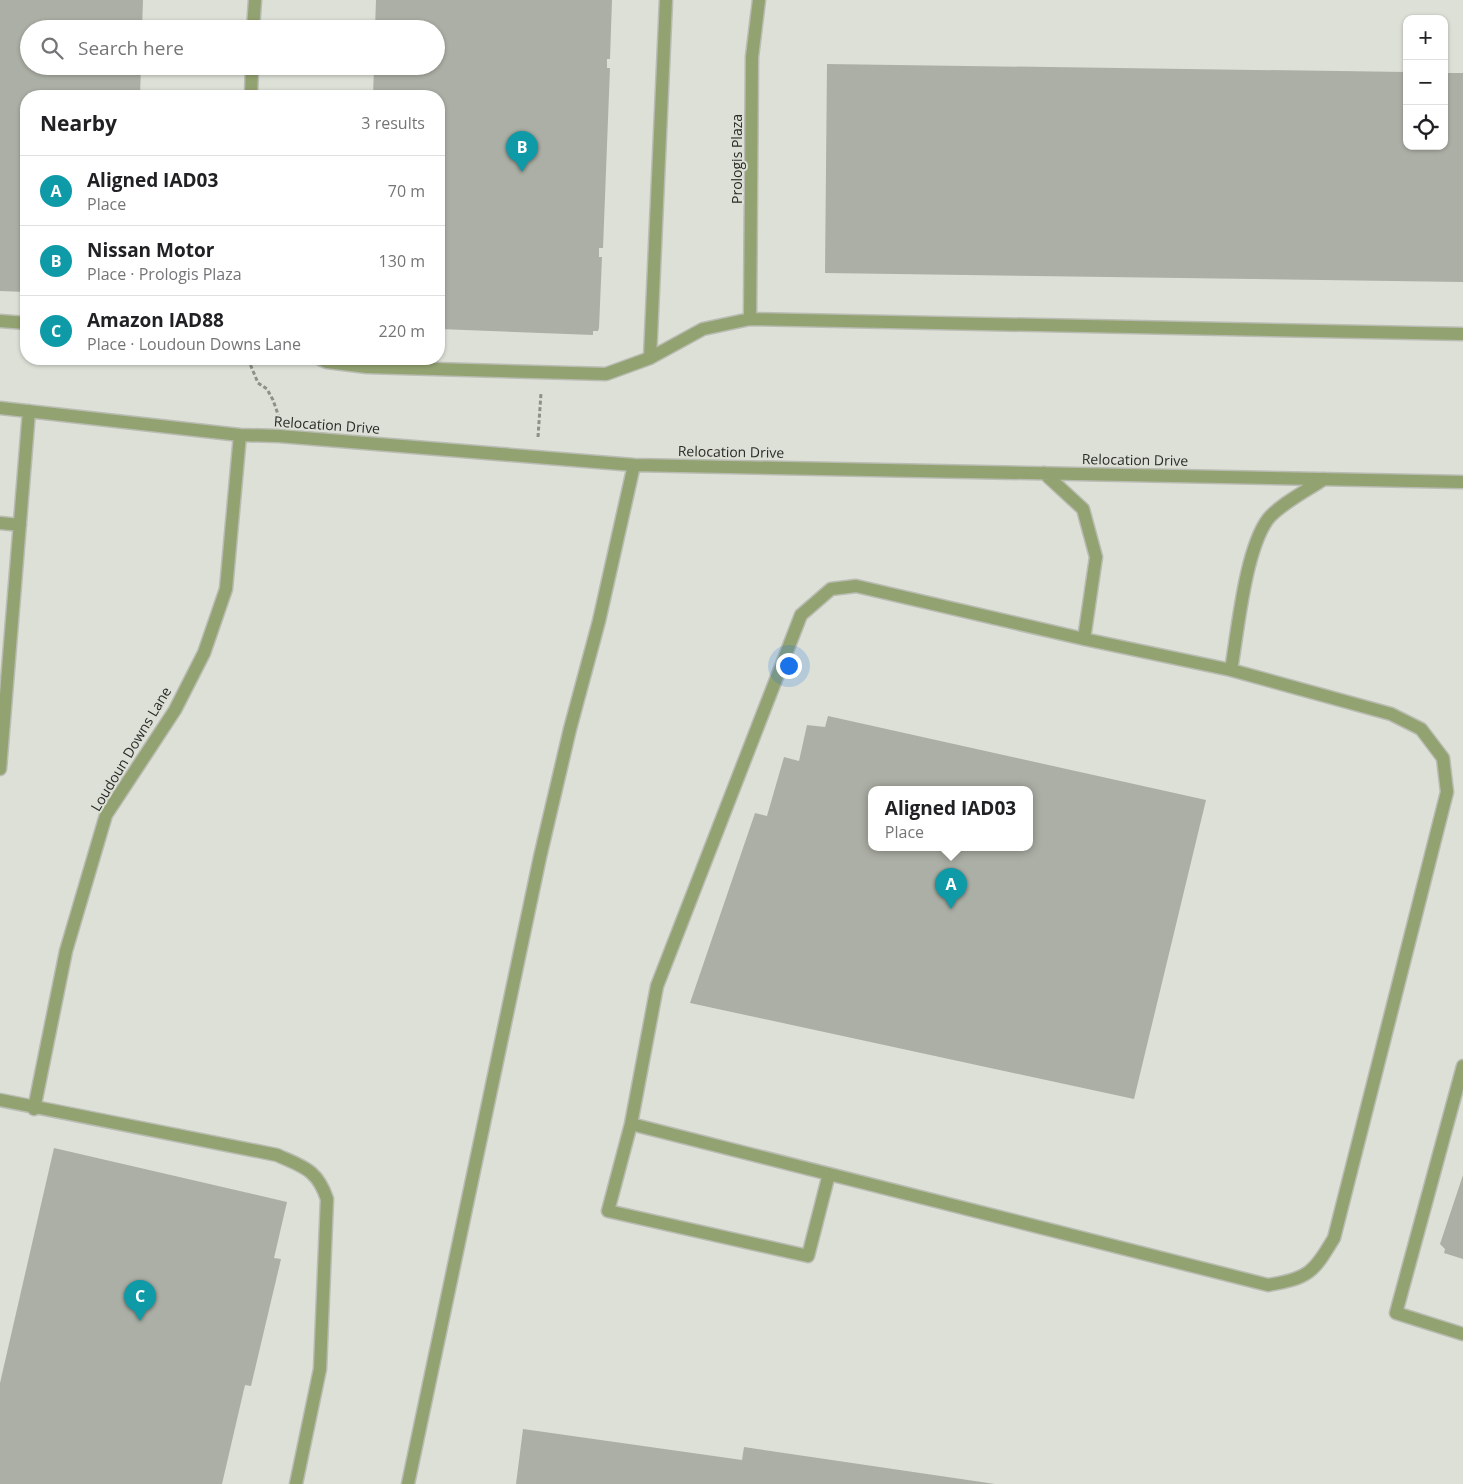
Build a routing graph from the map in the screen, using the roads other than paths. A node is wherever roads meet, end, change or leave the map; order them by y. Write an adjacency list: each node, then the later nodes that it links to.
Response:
1 (254, 0): 4 (street)
2 (666, 0): 11 (street)
3 (759, 0): 7 (street, Prologis Plaza)
4 (253, 20)
5 (252, 75): 6 (street)
6 (251, 90)
7 (750, 319): 10 (street); 11 (street)
8 (0, 321): 9 (street)
9 (20, 323)
10 (1463, 334)
11 (650, 358): 12 (street)
12 (351, 365)
13 (0, 408): 14 (street, Relocation Drive)
14 (29, 411): 15 (street, Relocation Drive); 21 (street)
15 (240, 435): 16 (street, Relocation Drive); 27 (street, Loudoun Downs Lane)
16 (634, 465): 17 (street, Relocation Drive); 32 (street)
17 (1044, 473): 18 (street, Relocation Drive); 22 (street)
18 (1325, 479): 19 (street, Relocation Drive); 23 (street)
19 (1463, 482)
20 (0, 523): 21 (street)
21 (20, 525): 24 (street)
22 (1084, 639): 23 (street); 28 (street)
23 (1231, 670): 29 (street)
24 (0, 769)
25 (1463, 1066): 30 (street)
26 (0, 1100): 27 (street)
27 (34, 1109): 31 (street)
28 (631, 1124): 29 (street); 29 (street)
29 (829, 1174)
30 (1463, 1334)
31 (296, 1484)
32 (408, 1484)

